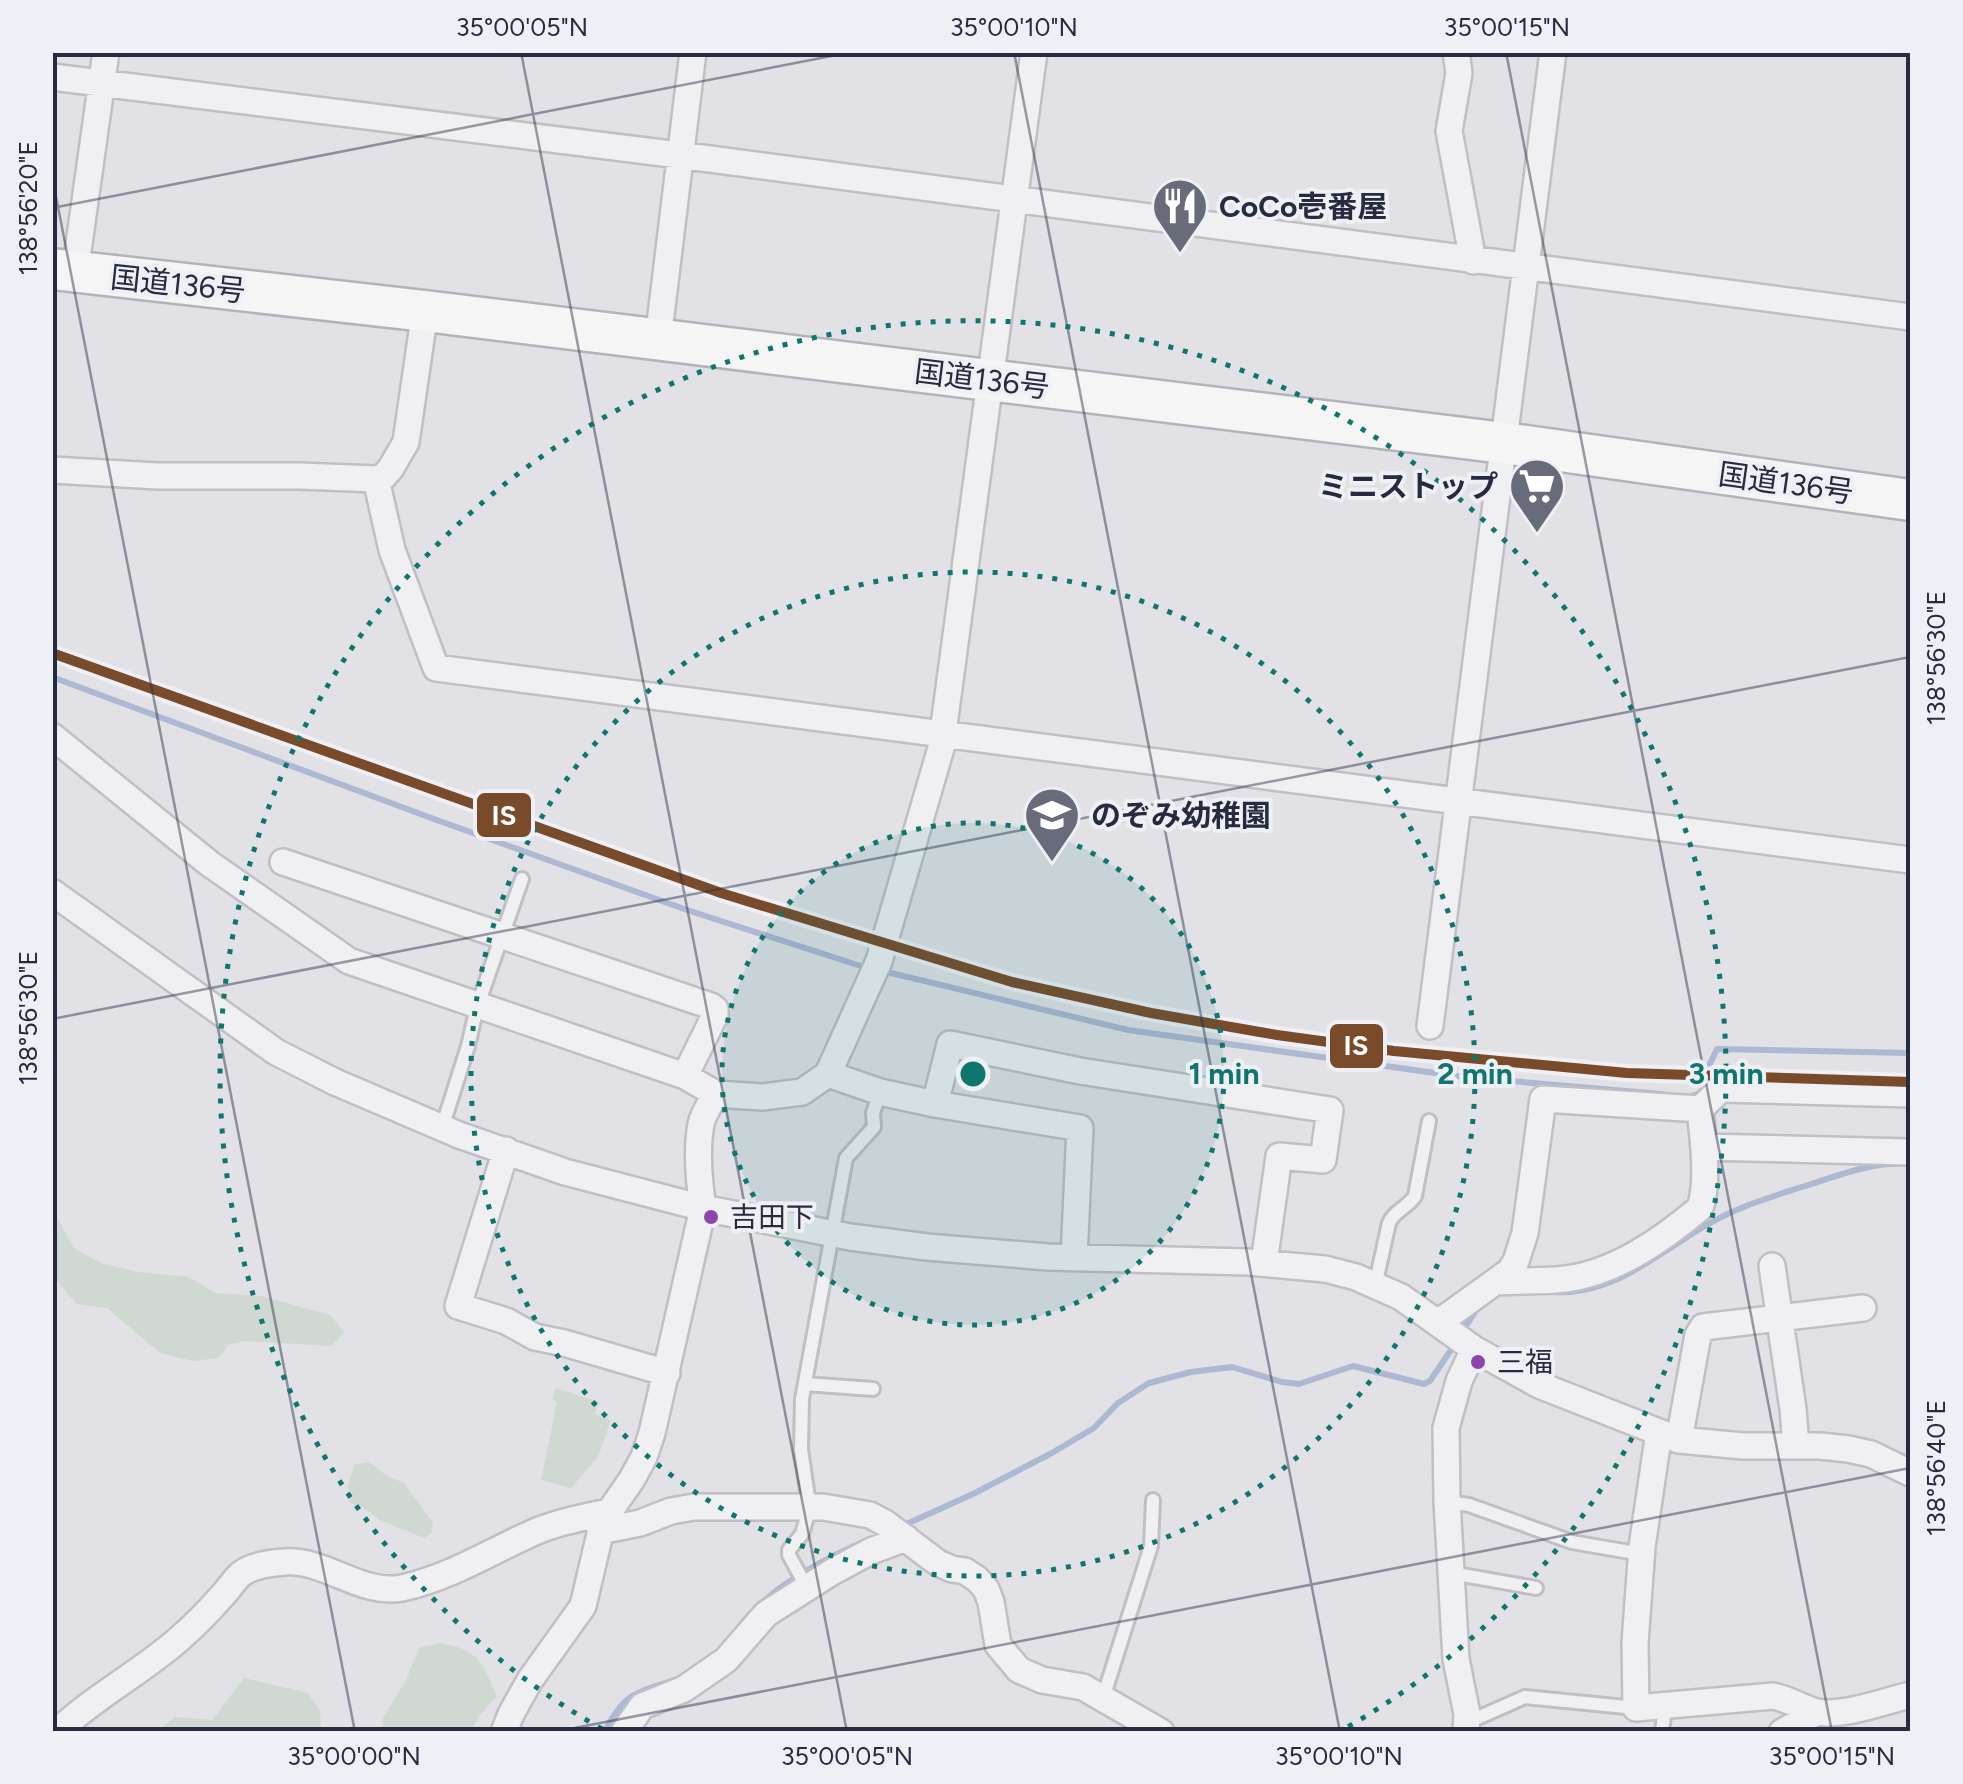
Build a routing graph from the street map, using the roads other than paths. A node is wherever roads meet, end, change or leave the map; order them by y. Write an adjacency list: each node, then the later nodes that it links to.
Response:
1 (106, 52): 7 (street)
2 (693, 52): 8 (street)
3 (1034, 52): 9 (street)
4 (1456, 52): 10 (street)
5 (1554, 52): 11 (street)
6 (52, 77): 7 (street)
7 (102, 83): 8 (street); 12 (street)
8 (679, 156): 9 (street); 15 (street)
9 (1014, 200): 10 (street); 16 (street)
10 (1472, 261): 11 (street)
11 (1527, 266): 14 (street); 17 (street)
12 (64, 270): 13 (highway, 国道136号)
13 (425, 312): 15 (highway, 国道136号); 19 (street)
14 (1910, 318)
15 (658, 340): 16 (highway, 国道136号)
16 (989, 380): 17 (highway, 国道136号); 21 (street)
17 (1504, 443): 20 (highway, 国道136号); 23 (street)
18 (52, 470): 19 (street)
19 (376, 479): 21 (street)
20 (1910, 500)
21 (942, 735): 23 (street); 31 (street)
22 (52, 736): 29 (street)
23 (1458, 802): 24 (street); 30 (street)
24 (1910, 860)
25 (283, 862): 28 (street)
26 (522, 879): 28 (lane)
27 (52, 892): 39 (street)
28 (501, 936): 29 (lane); 32 (street)
29 (477, 1007): 32 (street); 39 (lane)
30 (1430, 1026)
31 (828, 1074): 33 (street); 34 (street)
32 (686, 1076): 34 (street)
33 (880, 1092): 36 (street); 44 (lane)
34 (716, 1094): 43 (street)
35 (1910, 1094): 37 (street)
36 (935, 1104): 45 (street); 46 (street)
37 (1700, 1109): 40 (street); 48 (street)
38 (1429, 1121): 49 (lane)
39 (442, 1128): 41 (street)
40 (1704, 1147): 42 (street); 48 (street)
41 (506, 1150): 43 (street); 53 (street)
42 (1910, 1152)
43 (702, 1208): 44 (street); 53 (street)
44 (833, 1233): 45 (street); 54 (lane)
45 (1074, 1258): 46 (street)
46 (1264, 1262): 49 (street)
47 (1772, 1266): 51 (street)
48 (1492, 1283): 52 (street)
49 (1375, 1286): 52 (street)
50 (1863, 1308): 51 (street)
51 (1780, 1318): 56 (street); 57 (street)
52 (1457, 1337): 56 (street); 60 (street)
53 (666, 1374): 62 (street)
54 (805, 1384): 55 (lane); 61 (lane)
55 (874, 1388)
56 (1669, 1436): 57 (street); 64 (street)
57 (1796, 1446): 58 (street)
58 (1910, 1473)
59 (1152, 1500): 69 (lane)
60 (1447, 1502): 64 (lane); 65 (street)
61 (807, 1507): 62 (street); 63 (street); 66 (lane)
62 (604, 1521): 74 (street); 75 (street)
63 (906, 1538): 66 (street); 69 (street)
64 (1641, 1554): 70 (street)
65 (1451, 1573): 67 (lane); 73 (street)
66 (807, 1588): 76 (street)
67 (1536, 1588)
68 (1910, 1695): 71 (street)
69 (1103, 1698): 77 (street)
70 (1636, 1708): 72 (street); 73 (lane)
71 (1817, 1712): 72 (street); 78 (street)
72 (1663, 1719)
73 (1466, 1727)
74 (503, 1730)
75 (57, 1732)
76 (624, 1732)
77 (1161, 1732)
78 (1782, 1732)

